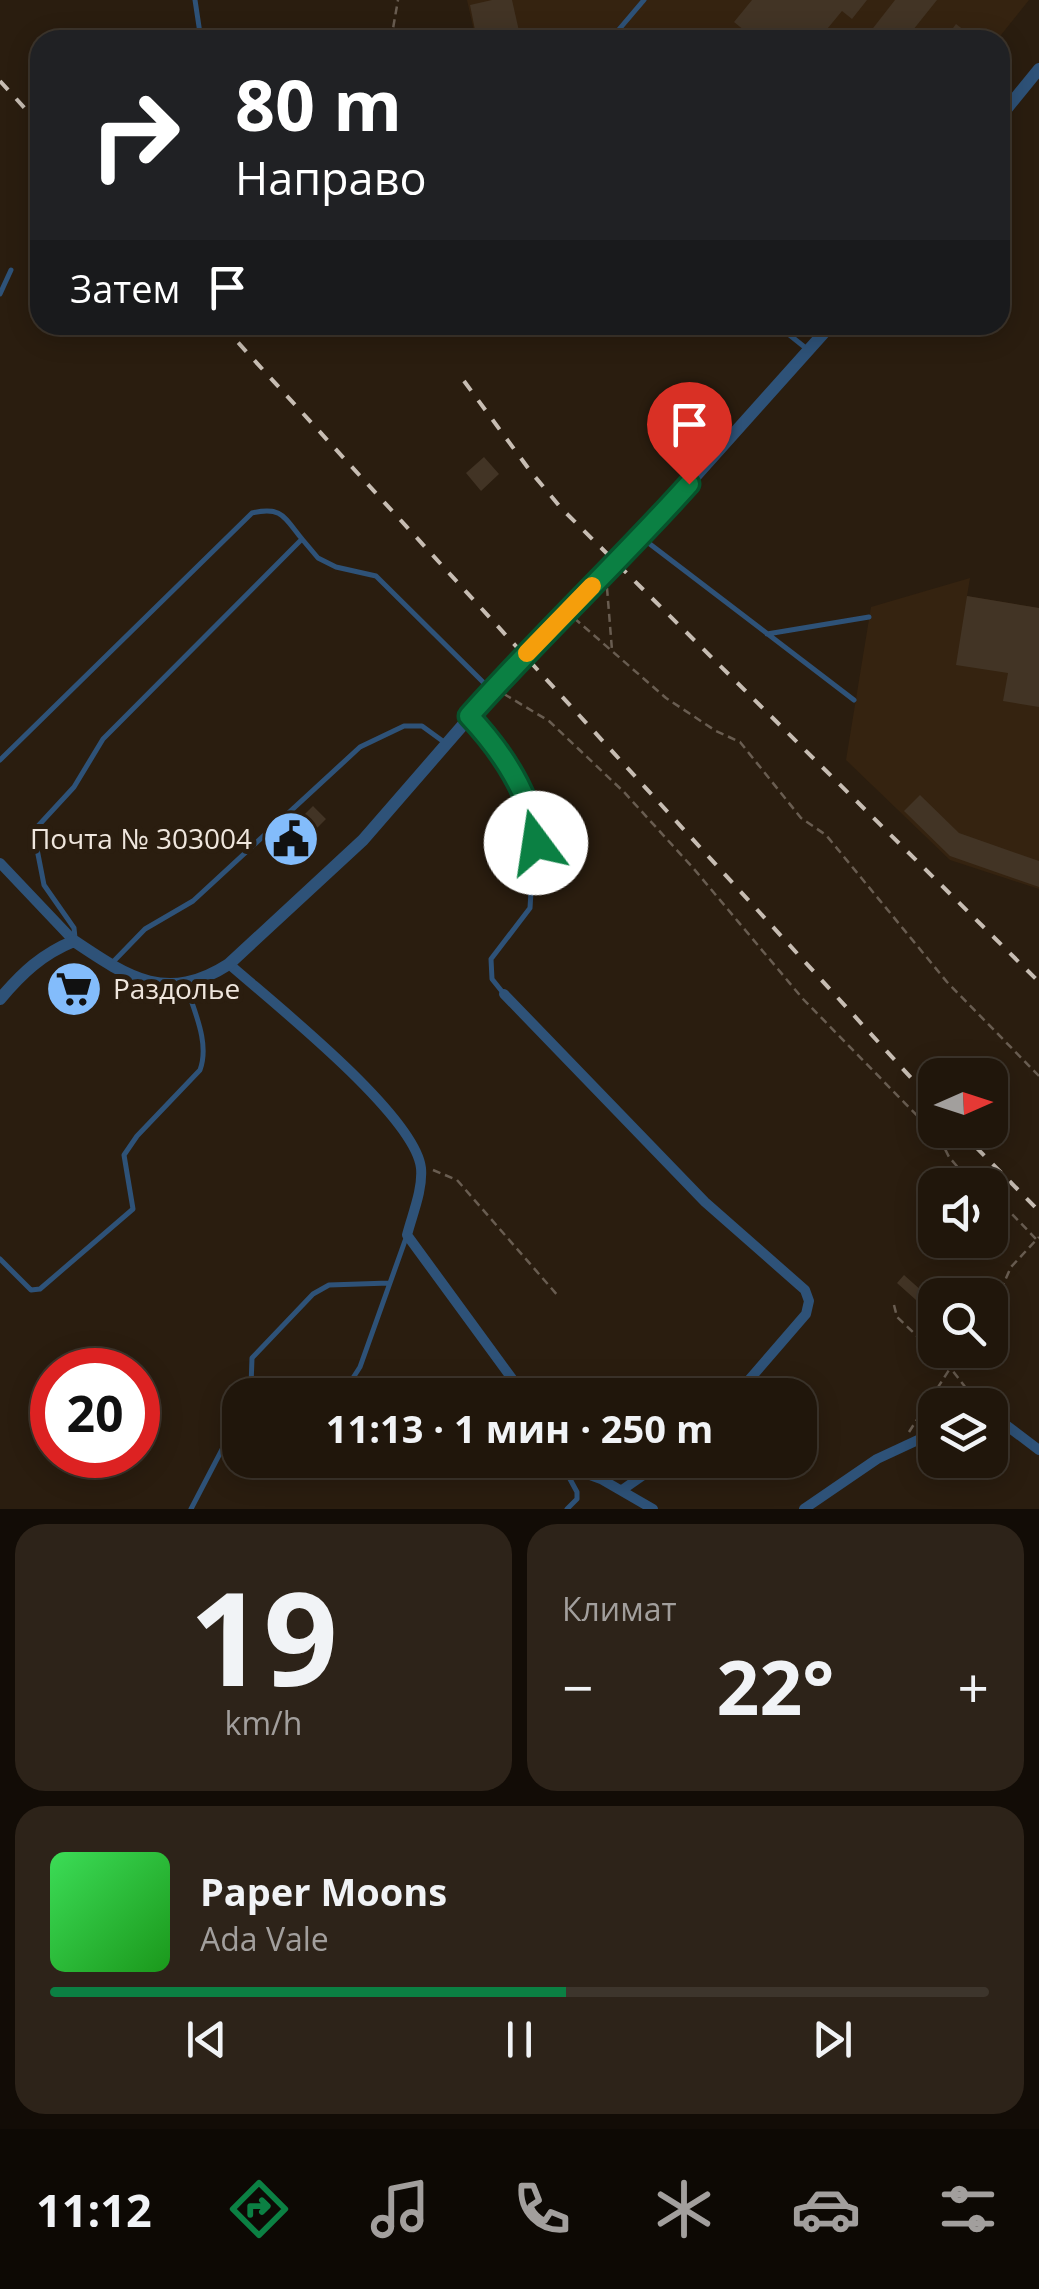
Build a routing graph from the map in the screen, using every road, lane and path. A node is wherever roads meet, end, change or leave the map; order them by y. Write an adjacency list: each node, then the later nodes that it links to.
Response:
1 (194, 0): 4 (lane)
2 (398, 0): 5 (path)
3 (644, 0): 6 (lane)
4 (200, 30)
5 (393, 30)
6 (618, 30)
7 (1039, 68): 8 (street)
8 (1010, 104)
9 (11, 270): 10 (lane)
10 (0, 294)
11 (790, 335): 13 (lane)
12 (823, 335): 13 (street)
13 (810, 350): 14 (street)
14 (641, 538): 16 (street); 19 (lane)
15 (302, 539): 21 (lane); 25 (lane); 27 (lane)
16 (606, 572): 17 (street); 20 (path)
17 (566, 610): 20 (path); 21 (street)
18 (870, 617): 19 (lane)
19 (767, 634): 22 (lane)
20 (612, 652): 33 (path)
21 (493, 689): 23 (street); 34 (path)
22 (854, 700)
23 (469, 716): 24 (street); 31 (lane)
24 (446, 744): 28 (street); 29 (lane)
25 (0, 760)
26 (0, 864): 27 (street)
27 (74, 941): 29 (street); 32 (street)
28 (229, 964): 30 (street); 35 (street)
29 (110, 965): 30 (street)
30 (186, 984): 39 (lane)
31 (504, 994): 49 (street)
32 (0, 999)
33 (1039, 1076)
34 (958, 1168)
35 (421, 1169): 37 (street); 42 (path)
36 (1008, 1211): 38 (path)
37 (407, 1236): 41 (lane); 48 (street)
38 (1038, 1240): 40 (path)
39 (0, 1259)
40 (1006, 1278)
41 (389, 1282): 46 (lane); 47 (lane)
42 (560, 1297)
43 (894, 1305): 44 (path)
44 (918, 1338)
45 (949, 1368): 52 (path)
46 (251, 1378)
47 (353, 1378)
48 (511, 1378)
49 (751, 1378)
50 (1008, 1427): 54 (street)
51 (918, 1439): 52 (street)
52 (900, 1446): 63 (street)
53 (222, 1450): 59 (lane)
54 (1039, 1450)
55 (570, 1478): 60 (lane)
56 (596, 1478): 58 (street)
57 (639, 1478): 58 (street)
58 (622, 1490): 61 (lane); 62 (street)
59 (191, 1509)
60 (567, 1509)
61 (638, 1509)
62 (653, 1509)
63 (804, 1509)

